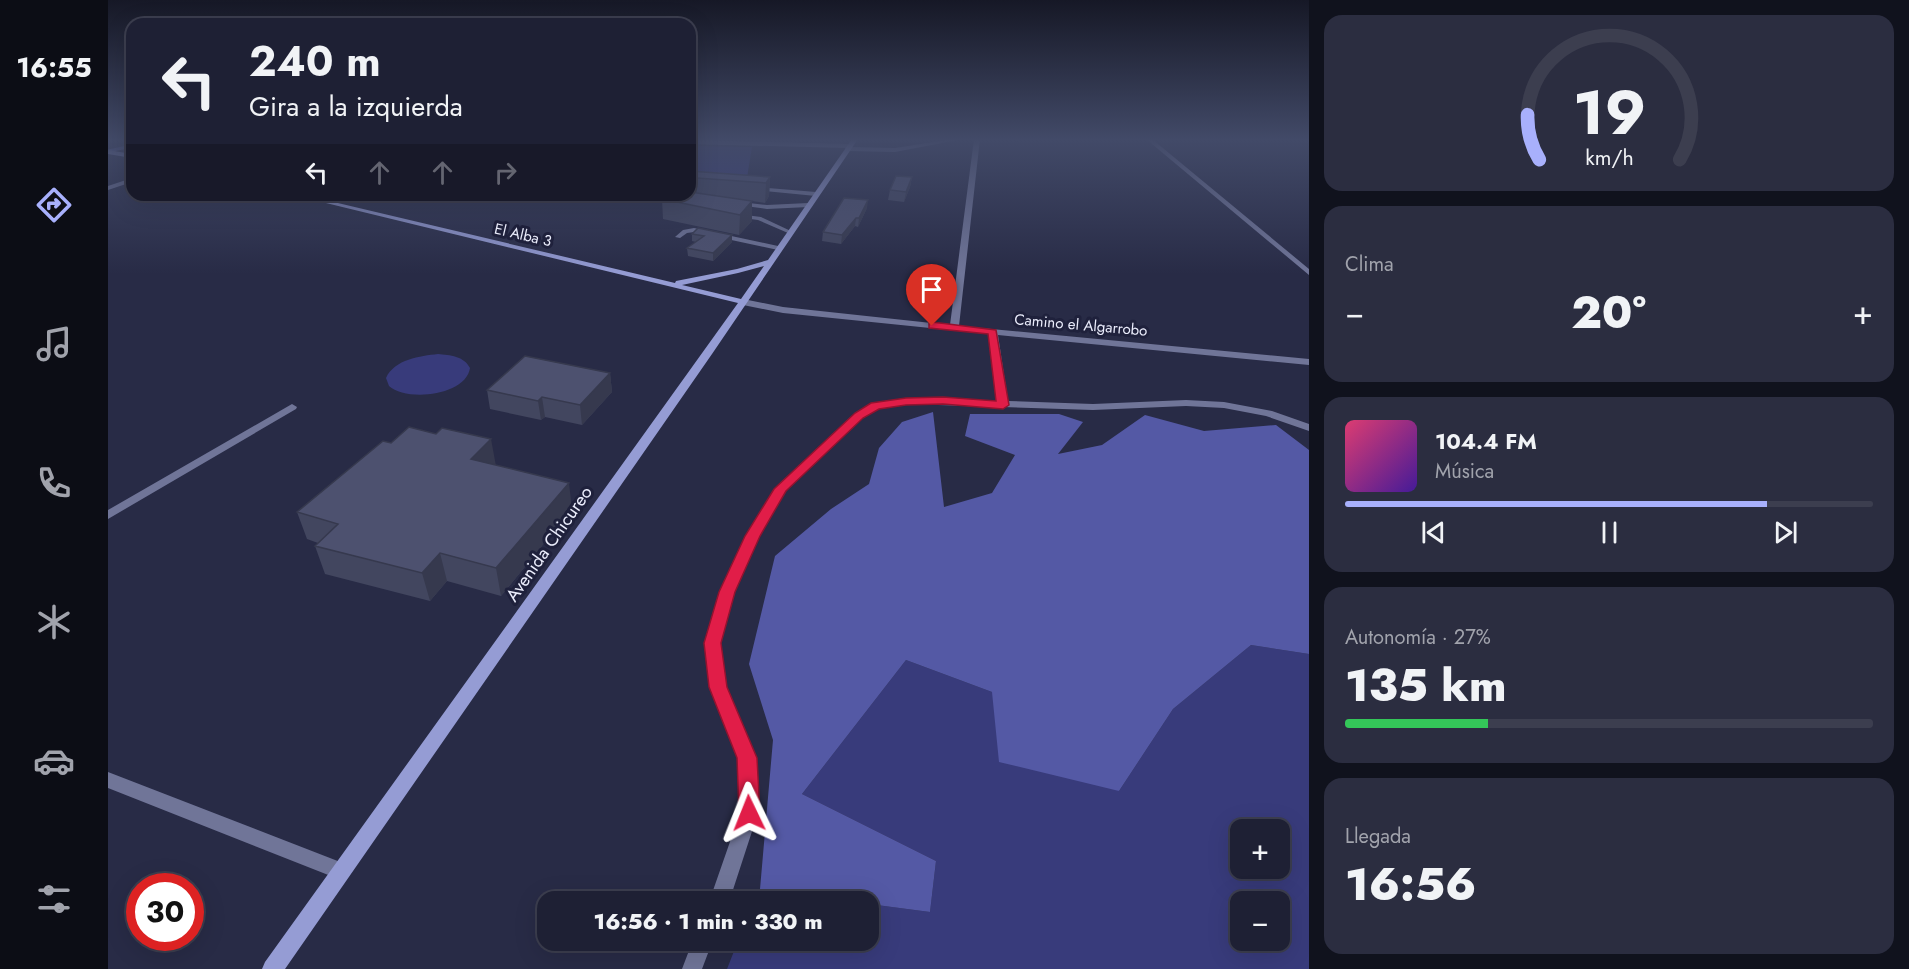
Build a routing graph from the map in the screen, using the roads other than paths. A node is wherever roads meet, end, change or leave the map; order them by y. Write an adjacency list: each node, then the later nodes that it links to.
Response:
1 (823, 184): 5 (main road, Avenida Chicureo)
2 (971, 184): 21 (street)
3 (1203, 184): 16 (street)
4 (747, 188): 5 (lane)
5 (816, 194): 8 (main road, Avenida Chicureo)
6 (321, 201): 18 (main road, El Alba 3)
7 (735, 204): 9 (lane)
8 (808, 205): 9 (lane); 12 (main road, Avenida Chicureo)
9 (767, 207): 11 (lane)
10 (727, 214): 11 (lane)
11 (759, 219): 12 (lane)
12 (790, 232): 14 (main road, Avenida Chicureo)
13 (678, 237): 14 (lane)
14 (778, 248): 15 (main road, Avenida Chicureo)
15 (768, 262): 17 (main road); 20 (main road, Avenida Chicureo)
16 (1309, 273)
17 (700, 280): 18 (main road); 19 (main road)
18 (669, 284): 19 (main road, El Alba 3)
19 (697, 291): 20 (main road, El Alba 3)
20 (743, 302): 21 (street, Camino el Algarrobo); 29 (main road, Avenida Chicureo)
21 (954, 328): 22 (street, Camino el Algarrobo)
22 (993, 332): 23 (street, Camino el Algarrobo); 24 (street)
23 (1309, 362)
24 (1003, 405): 26 (street); 30 (street)
25 (292, 407): 27 (street)
26 (1309, 428)
27 (108, 515)
28 (108, 780): 29 (street)
29 (341, 871): 32 (main road, Avenida Chicureo)
30 (723, 891)
31 (699, 951): 33 (street)
32 (272, 969)
33 (692, 969)

